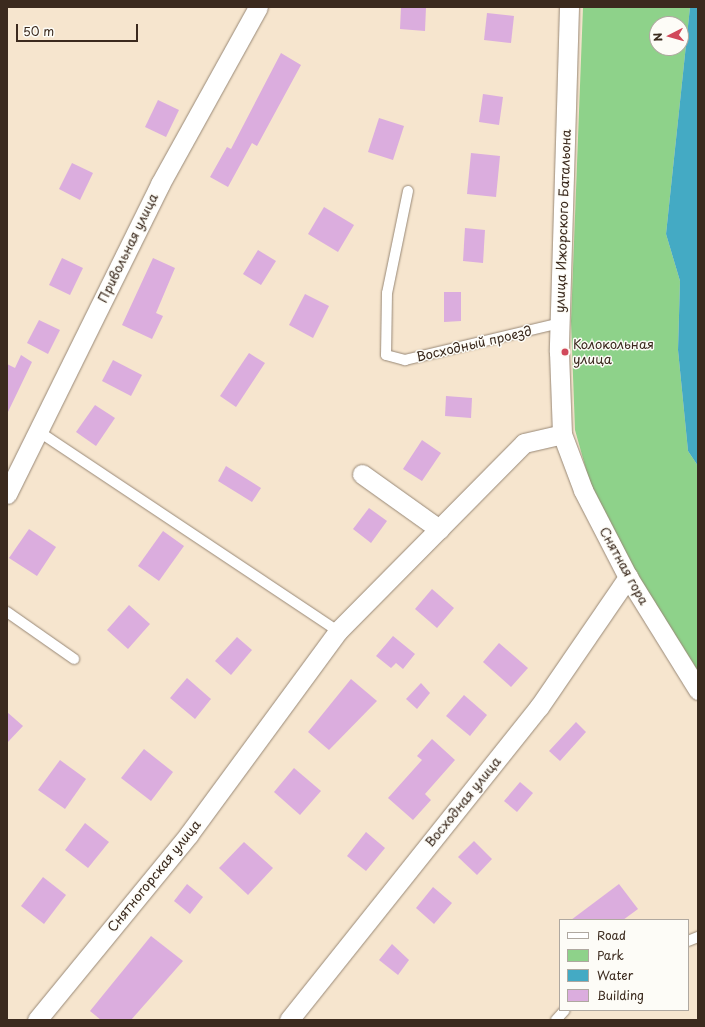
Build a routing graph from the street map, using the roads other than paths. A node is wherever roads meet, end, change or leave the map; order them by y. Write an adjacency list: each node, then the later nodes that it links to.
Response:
1 (258, 7): 5 (street, Привольная улица)
2 (569, 7): 4 (street, улица Ижорского Батальона)
3 (408, 191): 4 (lane, Восходный проезд)
4 (560, 323): 6 (street, улица Ижорского Батальона)
5 (38, 431): 8 (street, Привольная улица); 12 (lane)
6 (562, 434): 9 (street); 10 (street, Снятная гора)
7 (362, 474): 9 (street)
8 (7, 494)
9 (439, 529): 12 (street)
10 (628, 577): 14 (street, Снятная гора); 17 (street, Восходная улица)
11 (7, 612): 13 (lane)
12 (338, 631): 16 (street, Снятногорская улица)
13 (74, 659)
14 (698, 690)
15 (563, 1011): 18 (lane)
16 (37, 1020)
17 (289, 1020)
18 (556, 1020)

